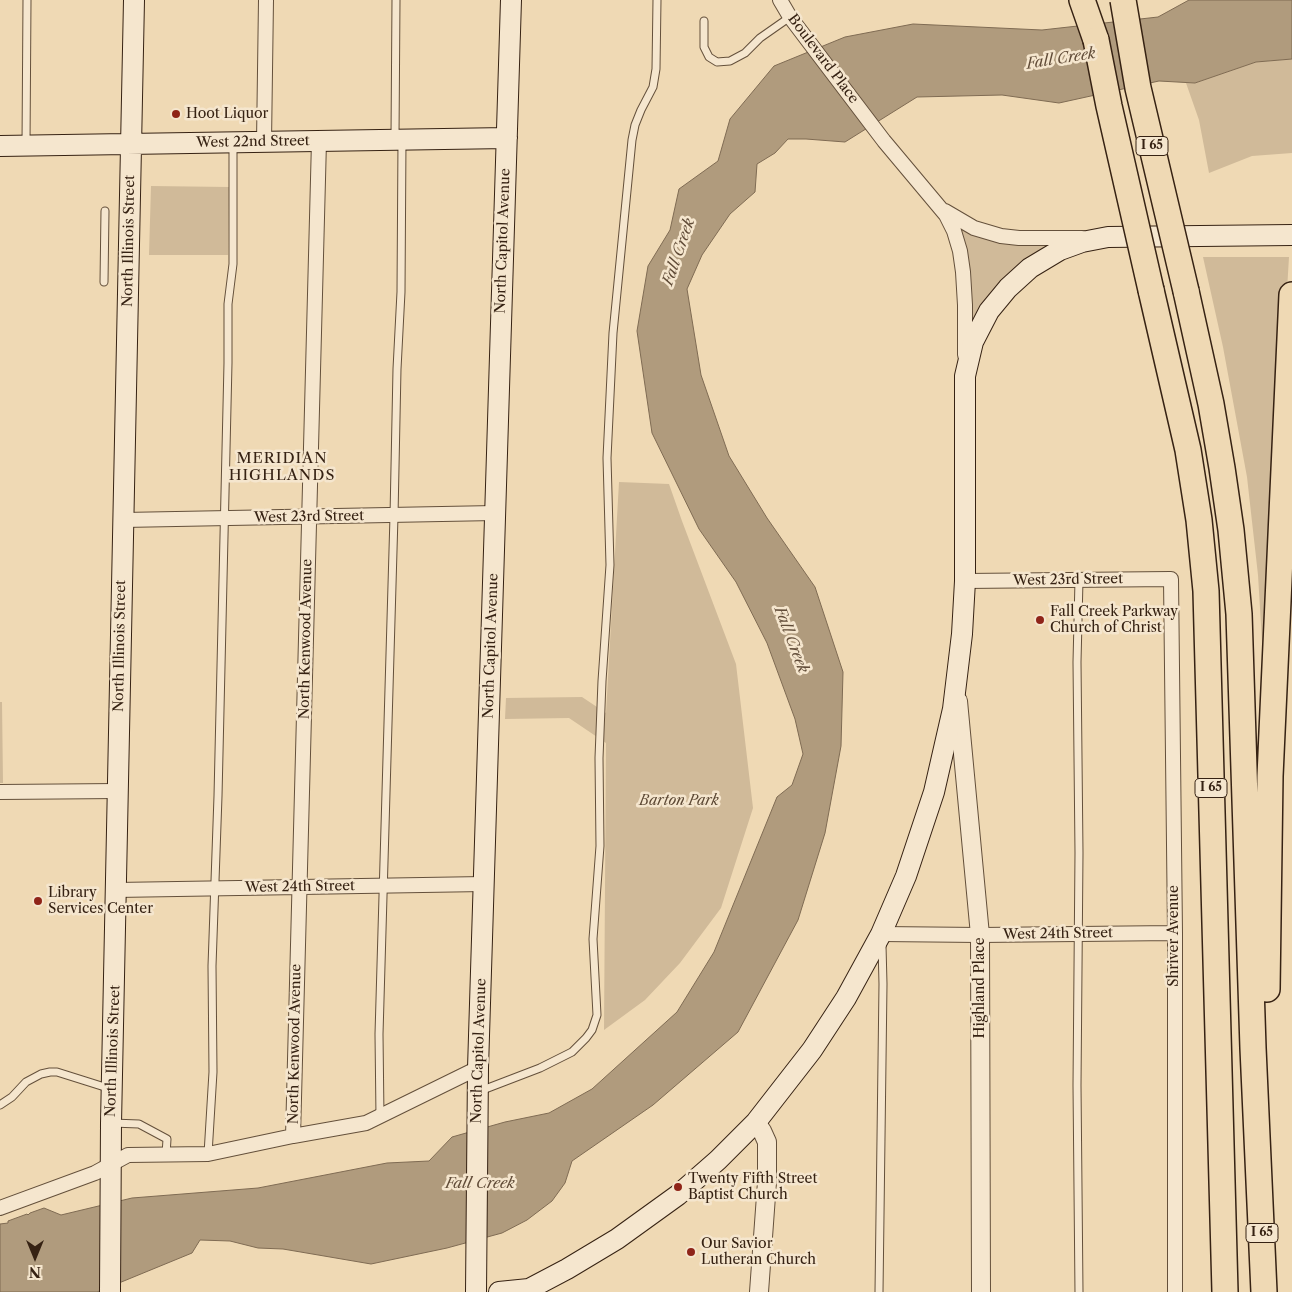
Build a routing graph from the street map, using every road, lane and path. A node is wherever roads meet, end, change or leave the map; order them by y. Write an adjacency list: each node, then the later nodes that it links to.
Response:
1 (27, 0): 20 (lane)
2 (134, 0): 19 (main road, North Illinois Street)
3 (266, 0): 18 (street)
4 (396, 0): 15 (lane)
5 (511, 0): 14 (main road, North Capitol Avenue)
6 (657, 0): 51 (lane)
7 (780, 0): 11 (street, Boulevard Place)
8 (1082, 0): 13 (highway)
9 (1090, 0): 13 (highway, I 65)
10 (1123, 0): 60 (highway, I 65, bridge)
11 (790, 17): 12 (lane); 22 (street, Boulevard Place)
12 (704, 21)
13 (1096, 40): 71 (highway, I 65, bridge)
14 (506, 138): 15 (main road, West 22nd Street); 29 (main road, North Capitol Avenue)
15 (399, 140): 16 (main road, West 22nd Street); 30 (lane)
16 (319, 141): 18 (main road, West 22nd Street); 31 (street, North Kenwood Avenue)
17 (233, 142): 18 (main road, West 22nd Street); 19 (main road, West 22nd Street); 32 (lane)
18 (264, 142)
19 (131, 143): 20 (main road, West 22nd Street); 33 (main road, North Illinois Street)
20 (26, 145): 21 (main road, West 22nd Street)
21 (0, 146)
22 (936, 202): 25 (street); 28 (street)
23 (105, 211): 26 (lane)
24 (1292, 235): 25 (main road)
25 (1108, 237): 28 (main road)
26 (104, 282)
27 (1292, 294): 60 (highway)
28 (965, 376): 36 (main road)
29 (495, 513): 30 (street, West 23rd Street); 40 (main road, North Capitol Avenue)
30 (394, 516): 31 (street, West 23rd Street); 41 (lane)
31 (309, 517): 32 (street, West 23rd Street); 42 (street, North Kenwood Avenue)
32 (224, 519): 33 (street, West 23rd Street); 43 (lane)
33 (122, 520): 38 (main road, North Illinois Street)
34 (1079, 580): 35 (street, West 23rd Street); 36 (street, West 23rd Street); 47 (lane)
35 (1171, 580): 45 (street, Shriver Avenue)
36 (965, 581): 37 (main road)
37 (956, 686): 46 (main road); 48 (street, Highland Place)
38 (118, 791): 39 (street); 44 (main road, North Illinois Street)
39 (0, 792)
40 (484, 884): 41 (street, West 24th Street); 49 (main road, North Capitol Avenue)
41 (384, 886): 42 (street, West 24th Street); 53 (lane)
42 (299, 887): 43 (street, West 24th Street); 56 (street, North Kenwood Avenue)
43 (215, 888): 44 (street, West 24th Street); 57 (lane)
44 (116, 890): 50 (main road, North Illinois Street)
45 (1175, 933): 47 (street, West 24th Street); 70 (street, Shriver Avenue)
46 (881, 934): 48 (street, West 24th Street); 54 (main road); 67 (lane)
47 (1078, 934): 48 (street, West 24th Street); 69 (lane)
48 (980, 935): 68 (street, Highland Place)
49 (478, 1068): 51 (main road, North Capitol Avenue); 53 (street)
50 (112, 1089): 52 (lane); 55 (main road, North Illinois Street)
51 (477, 1101): 62 (main road, North Capitol Avenue)
52 (0, 1105)
53 (380, 1117): 56 (street)
54 (756, 1122): 63 (main road); 66 (street)
55 (111, 1123): 58 (lane); 59 (main road, North Illinois Street)
56 (293, 1136): 57 (street)
57 (208, 1154): 58 (street)
58 (166, 1155): 59 (street)
59 (110, 1173): 61 (street); 64 (main road, North Illinois Street)
60 (1260, 1174): 72 (highway, I 65)
61 (0, 1208)
62 (476, 1284)
63 (527, 1290): 65 (main road)
64 (110, 1292)
65 (499, 1292)
66 (759, 1292)
67 (879, 1292)
68 (981, 1292)
69 (1079, 1292)
70 (1175, 1292)
71 (1225, 1292)
72 (1264, 1292)

